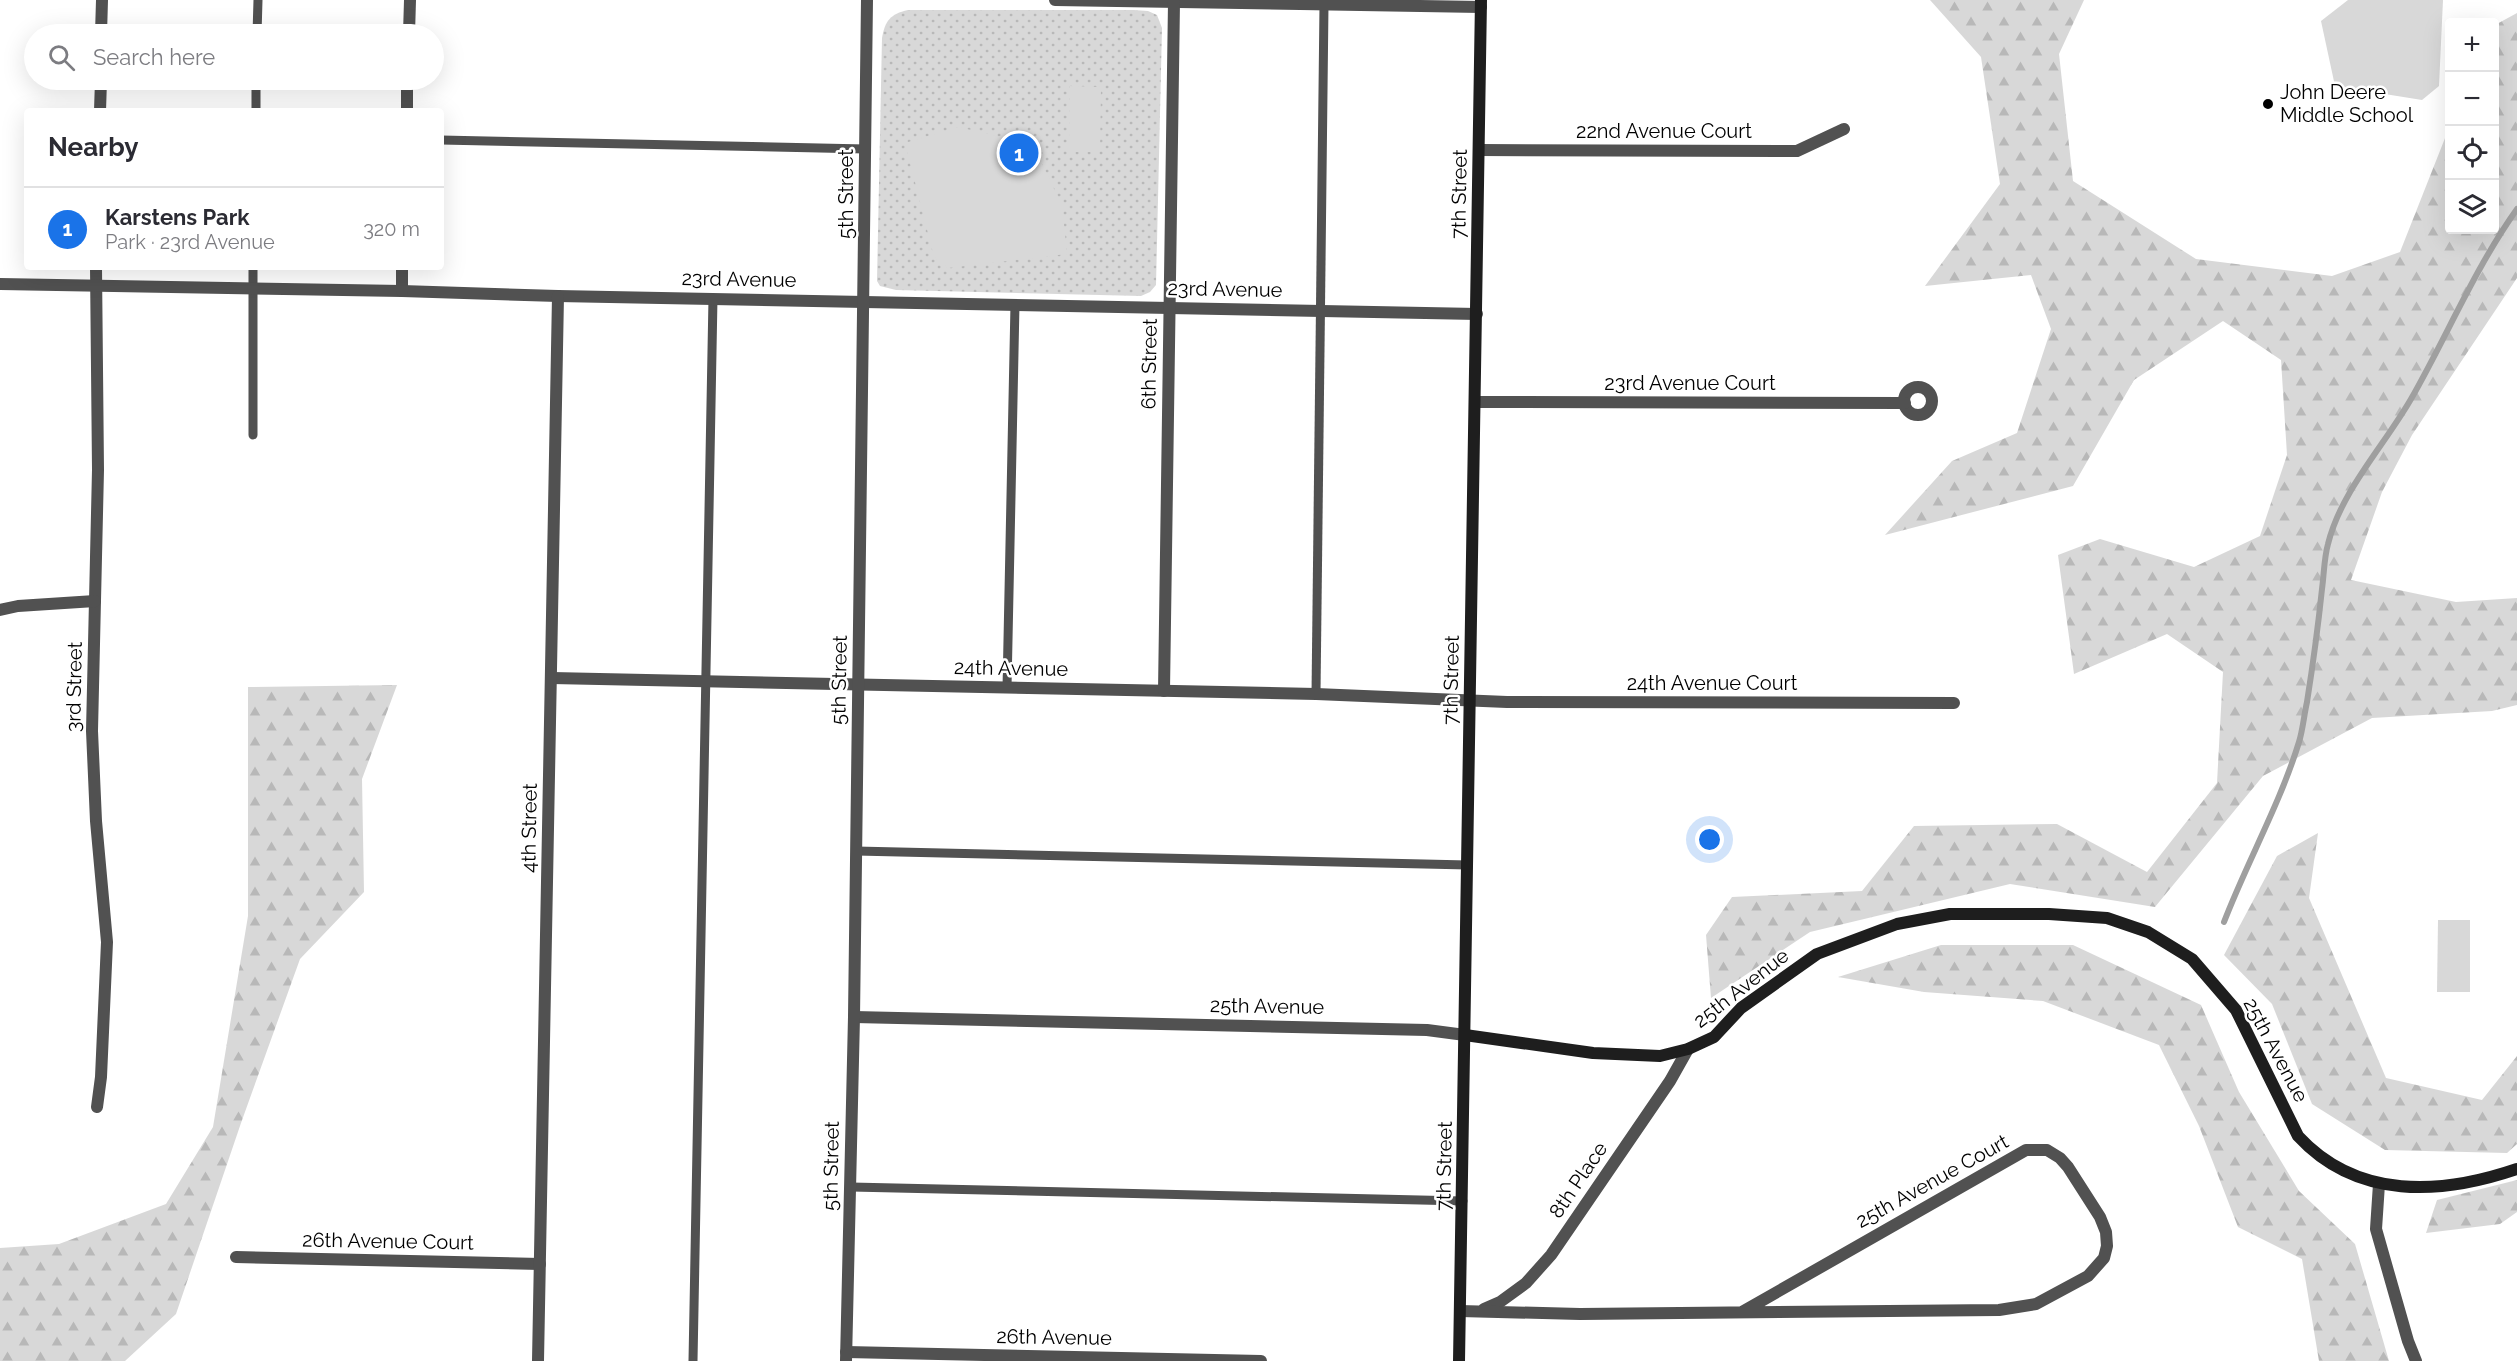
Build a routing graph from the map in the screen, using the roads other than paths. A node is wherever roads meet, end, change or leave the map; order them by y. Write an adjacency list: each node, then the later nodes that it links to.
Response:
1 (102, 0): 9 (street)
2 (258, 0): 10 (lane)
3 (410, 0): 11 (street)
4 (867, 0): 20 (street, 5th Street)
5 (1055, 0): 6 (street)
6 (1174, 2): 8 (street); 33 (street, 6th Street)
7 (1481, 3): 8 (street); 21 (street, 7th Street)
8 (1324, 4): 34 (lane)
9 (102, 24)
10 (257, 24)
11 (409, 24)
12 (100, 90): 15 (street)
13 (256, 90): 16 (lane)
14 (407, 90): 17 (street)
15 (100, 108)
16 (256, 108)
17 (406, 108)
18 (1844, 129): 21 (street, 22nd Avenue Court)
19 (444, 140): 20 (lane)
20 (866, 149): 31 (street, 5th Street)
21 (1479, 150): 35 (street, 7th Street)
22 (96, 270): 26 (street, 3rd Street)
23 (253, 270): 27 (lane)
24 (402, 270): 28 (street)
25 (0, 284): 26 (street, 23rd Avenue)
26 (96, 288): 27 (street, 23rd Avenue); 39 (street, 3rd Street)
27 (253, 289): 28 (street, 23rd Avenue); 38 (lane)
28 (402, 291): 29 (street, 23rd Avenue)
29 (558, 296): 30 (street, 23rd Avenue); 41 (street, 4th Street)
30 (713, 298): 31 (street, 23rd Avenue); 42 (lane)
31 (864, 301): 32 (street, 23rd Avenue); 43 (street, 5th Street)
32 (1015, 304): 33 (street, 23rd Avenue); 44 (lane)
33 (1170, 307): 34 (street, 23rd Avenue); 45 (street, 6th Street)
34 (1319, 310): 35 (street, 23rd Avenue); 46 (lane)
35 (1477, 314): 36 (street, 7th Street)
36 (1476, 402): 37 (street, 23rd Avenue Court); 47 (street, 7th Street)
37 (1905, 403)
38 (253, 435)
39 (94, 601): 40 (street); 54 (street, 3rd Street)
40 (0, 610)
41 (552, 678): 42 (street, 24th Avenue); 60 (street, 4th Street)
42 (706, 681): 43 (street, 24th Avenue); 66 (lane)
43 (859, 685): 44 (street, 24th Avenue); 49 (street, 5th Street)
44 (1007, 688): 45 (street, 24th Avenue)
45 (1164, 691): 46 (street, 24th Avenue)
46 (1316, 693): 47 (street, 24th Avenue)
47 (1470, 699): 48 (street, 24th Avenue Court); 50 (street, 7th Street)
48 (1954, 703)
49 (856, 851): 50 (lane); 51 (street, 5th Street)
50 (1468, 865): 52 (street, 7th Street)
51 (854, 1017): 52 (street, 25th Avenue); 57 (street, 5th Street)
52 (1465, 1035): 53 (street, 25th Avenue); 58 (street, 7th Street)
53 (1688, 1050): 56 (street, 25th Avenue); 62 (street, 8th Place)
54 (97, 1107)
55 (2517, 1169): 56 (street, 25th Avenue)
56 (2379, 1184): 69 (street)
57 (851, 1187): 58 (lane); 64 (street, 5th Street)
58 (1463, 1201): 61 (street, 7th Street)
59 (236, 1257): 60 (street, 26th Avenue Court)
60 (540, 1264): 65 (street, 4th Street)
61 (1460, 1311): 62 (street, 25th Avenue Court); 68 (street, 7th Street)
62 (1478, 1311): 63 (street, 25th Avenue Court)
63 (1742, 1311): 63 (street, 25th Avenue Court)
64 (846, 1357): 67 (street, 26th Avenue)
65 (538, 1361)
66 (693, 1361)
67 (1261, 1361)
68 (1459, 1361)
69 (2416, 1361)

